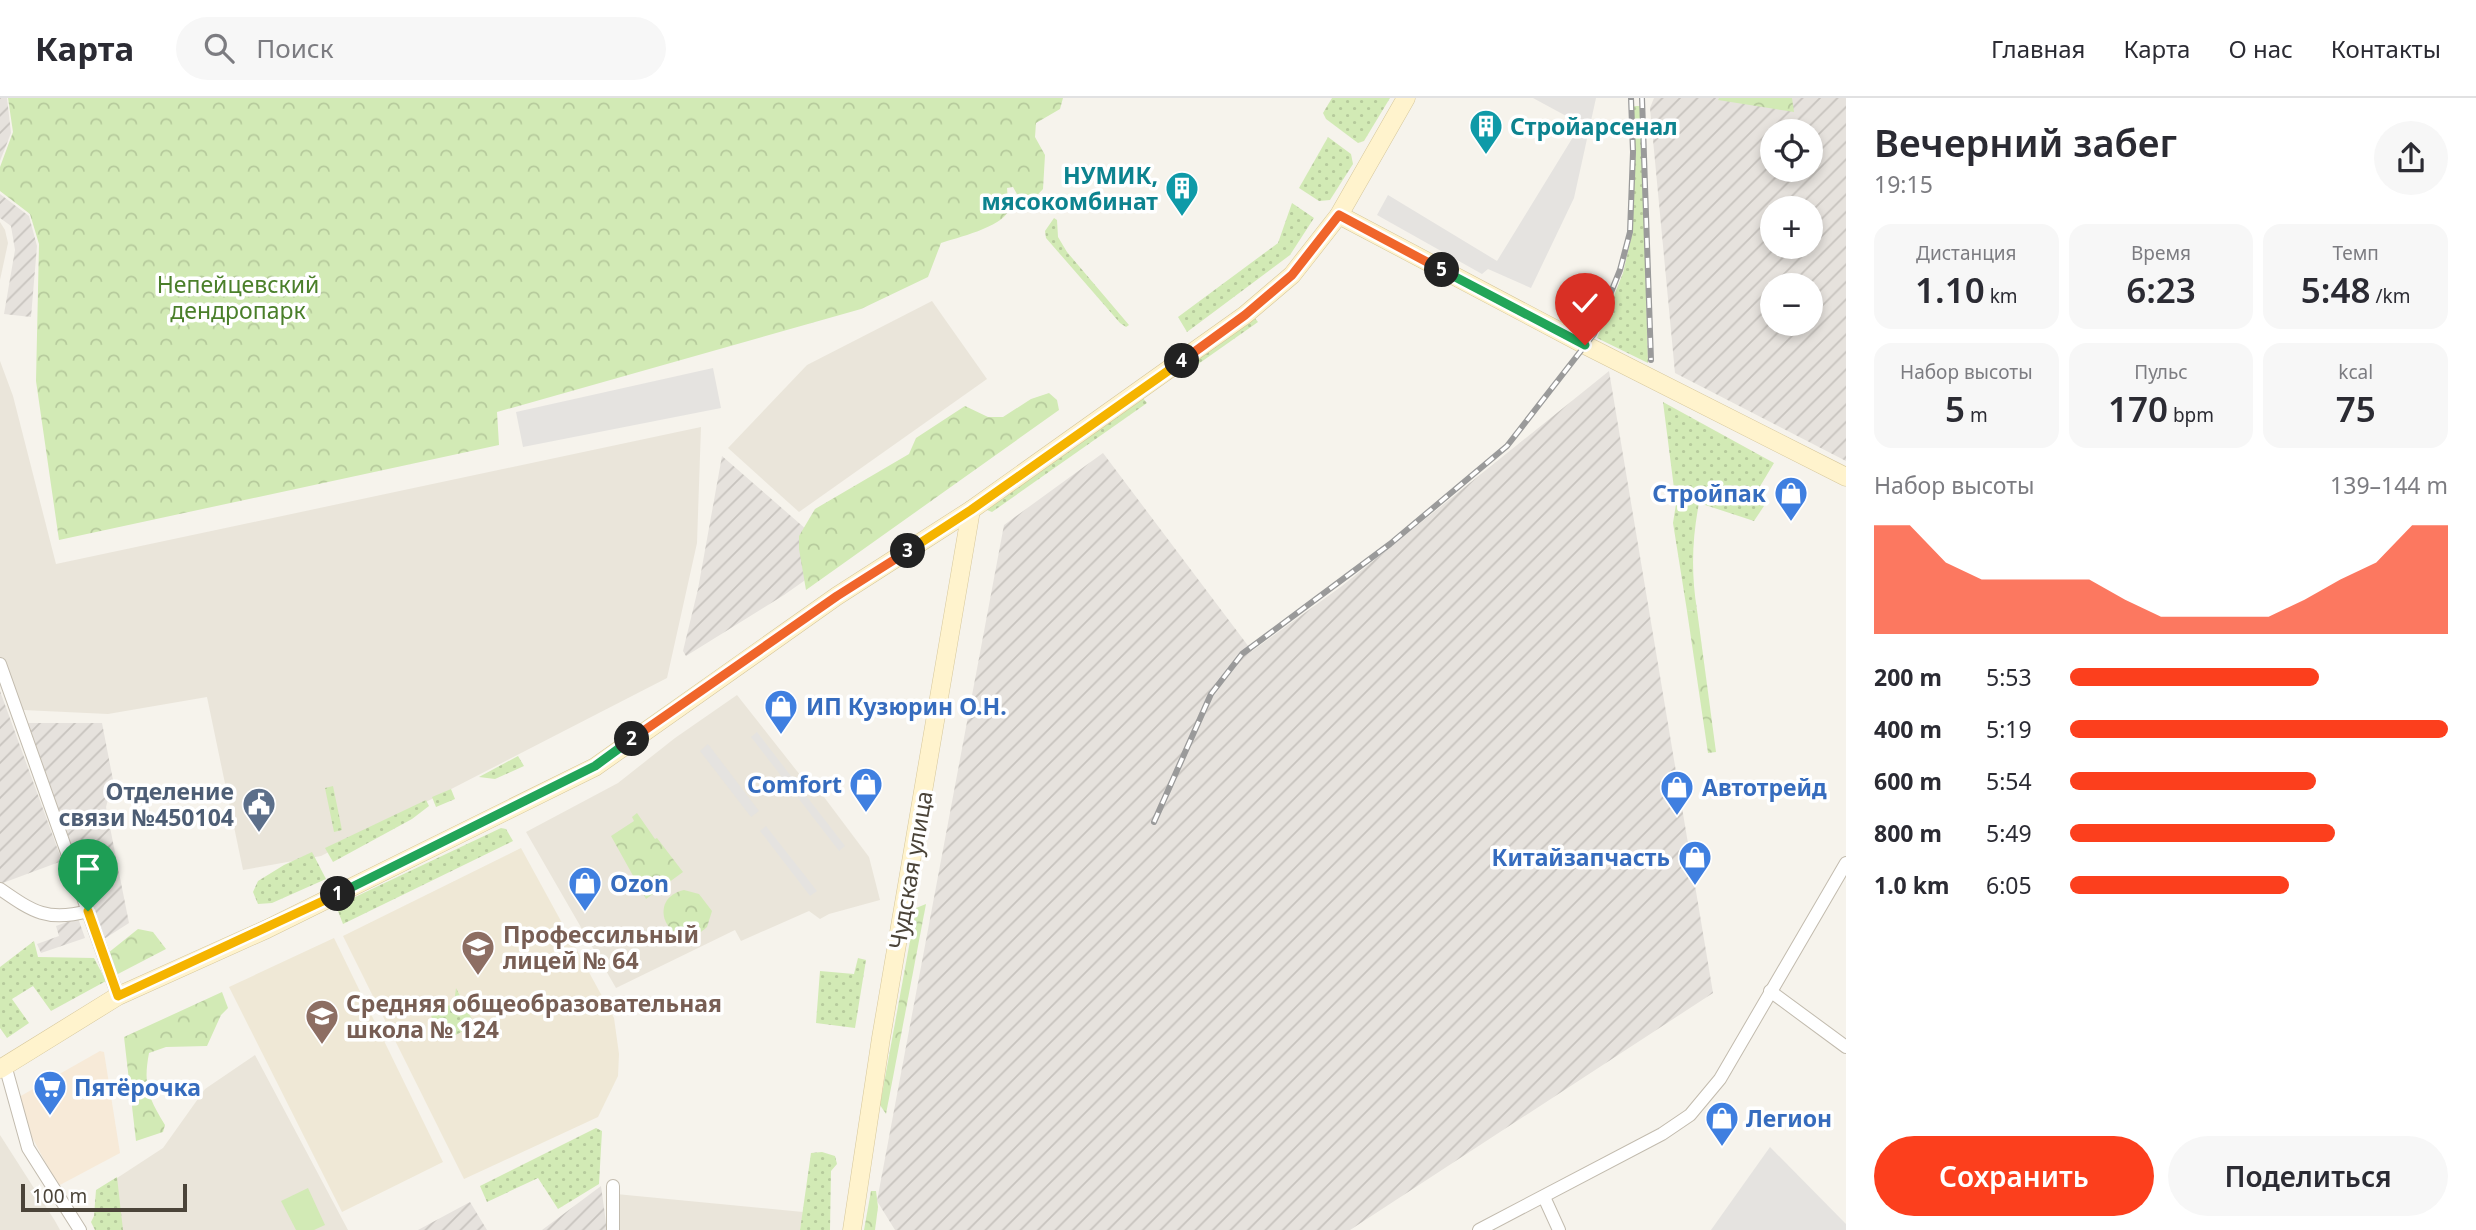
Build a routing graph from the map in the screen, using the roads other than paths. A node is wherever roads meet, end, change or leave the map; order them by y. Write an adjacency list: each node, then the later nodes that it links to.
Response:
1 (1406, 98): 2 (main road)
2 (1339, 215): 3 (main road); 4 (main road)
3 (1846, 477)
4 (971, 510): 10 (main road); 17 (main road, Чудская улица)
5 (0, 664): 8 (street)
6 (1846, 863): 9 (street)
7 (0, 888): 8 (street)
8 (88, 911): 10 (street)
9 (1770, 991): 11 (street); 14 (street)
10 (118, 996): 12 (main road)
11 (1846, 1047)
12 (3, 1067): 15 (street)
13 (613, 1186): 16 (street)
14 (1544, 1197): 18 (street); 19 (street)
15 (80, 1230)
16 (613, 1230)
17 (852, 1230)
18 (1479, 1230)
19 (1559, 1230)

